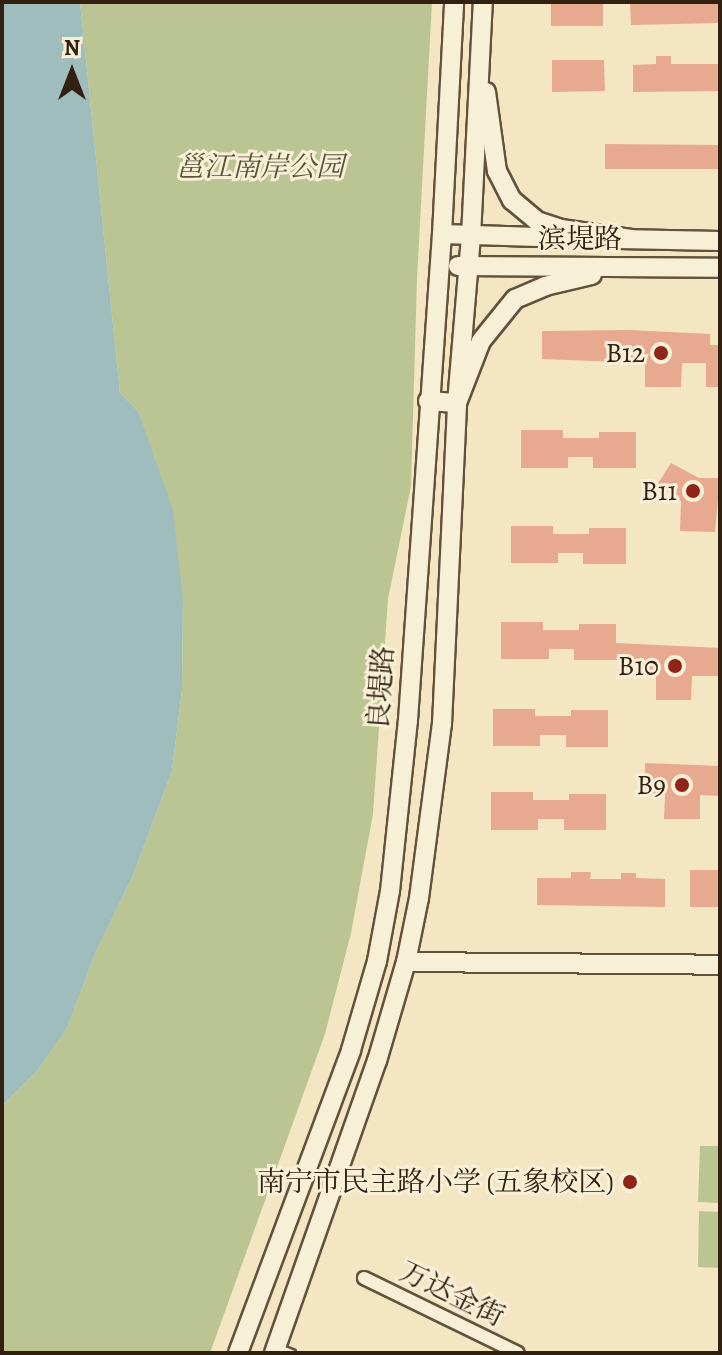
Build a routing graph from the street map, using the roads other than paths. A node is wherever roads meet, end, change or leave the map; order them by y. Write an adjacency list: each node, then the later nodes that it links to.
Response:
1 (454, 2): 3 (main road, 良堤路)
2 (483, 2): 4 (main road)
3 (451, 46): 4 (main road); 5 (main road, 良堤路)
4 (480, 49): 6 (main road); 7 (main road)
5 (442, 234): 6 (main road, 滨堤路); 9 (main road, 良堤路)
6 (471, 236): 7 (main road, 滨堤路); 10 (main road)
7 (631, 239): 8 (main road, 滨堤路); 11 (main road)
8 (720, 241)
9 (439, 266): 10 (main road, 滨堤路); 13 (main road, 良堤路)
10 (468, 267): 11 (main road, 滨堤路); 14 (main road)
11 (630, 267): 12 (main road, 滨堤路); 14 (main road)
12 (720, 268)
13 (428, 401): 14 (main road); 19 (main road, 良堤路)
14 (457, 403): 15 (main road)
15 (406, 962): 16 (main road); 18 (main road)
16 (720, 965)
17 (364, 1278): 20 (street, 万达金街)
18 (281, 1351)
19 (238, 1353)
20 (518, 1353)

